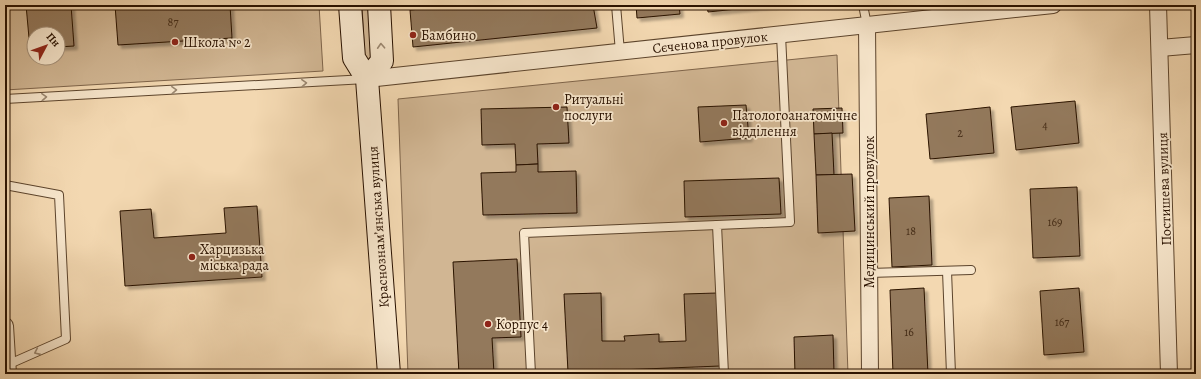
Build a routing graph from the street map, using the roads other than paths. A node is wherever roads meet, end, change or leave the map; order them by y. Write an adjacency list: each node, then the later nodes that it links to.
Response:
1 (350, 5): 12 (street)
2 (379, 5): 12 (street, one-way to 2)
3 (616, 5): 11 (lane)
4 (863, 5): 7 (lane)
5 (1053, 5): 7 (street, Сєченова провулок)
6 (1158, 5): 10 (street, Постишева вулиця)
7 (867, 25): 8 (street, Сєченова провулок); 18 (street, Медицинський провулок)
8 (781, 35): 11 (street, Сєченова провулок); 15 (lane)
9 (1196, 45): 10 (street)
10 (1160, 48): 26 (street, Постишева вулиця)
11 (620, 52): 12 (street, Сєченова провулок)
12 (367, 79): 13 (lane, one-way to 12); 21 (street, Краснознамʼянська вулиця)
13 (5, 99)
14 (5, 185): 20 (lane, one-way to 20)
15 (717, 225): 22 (lane); 23 (lane)
16 (971, 270): 17 (lane)
17 (947, 271): 18 (lane); 25 (lane)
18 (869, 273): 24 (street, Медицинський провулок)
19 (5, 326): 20 (street)
20 (8, 370)
21 (389, 374)
22 (531, 374)
23 (724, 374)
24 (870, 374)
25 (951, 374)
26 (1169, 374)

